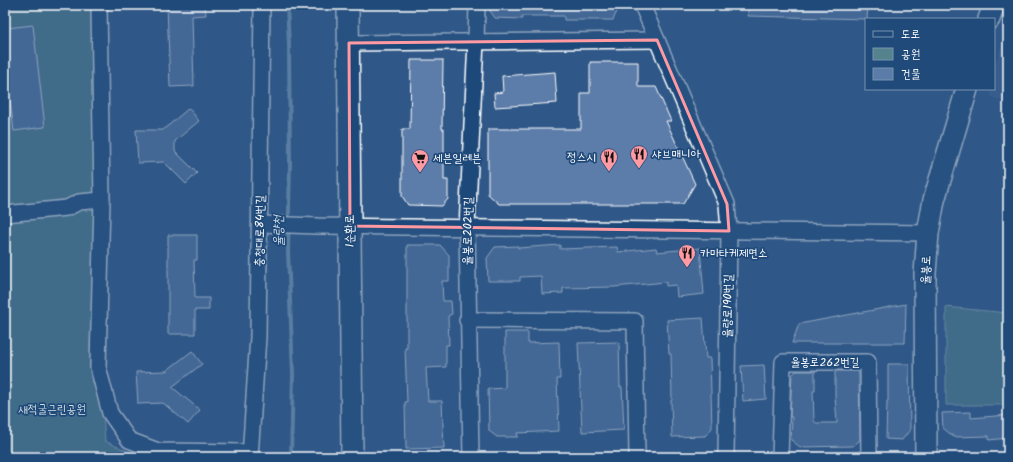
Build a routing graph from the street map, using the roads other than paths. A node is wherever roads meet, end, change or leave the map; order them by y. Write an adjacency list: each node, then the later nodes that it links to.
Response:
1 (99, 5): 12 (street)
2 (262, 5): 14 (street, 충청대로84번길)
3 (348, 5): 10 (main road, 1순환로)
4 (477, 5): 9 (street, 율봉로202번길)
5 (642, 5): 8 (street, 율량로190번길)
6 (994, 5): 7 (main road)
7 (989, 18)
8 (657, 40): 9 (street); 17 (street, 율량로190번길)
9 (476, 41): 10 (street); 16 (street, 율봉로202번길)
10 (349, 43): 15 (main road, 1순환로)
11 (967, 90): 18 (main road, 율봉로)
12 (102, 200): 13 (street); 20 (street)
13 (5, 214)
14 (260, 224): 15 (street); 20 (street, 충청대로84번길)
15 (350, 226): 16 (street); 21 (main road, 1순환로)
16 (467, 227): 17 (street); 19 (street, 율봉로202번길)
17 (729, 230): 18 (street); 24 (street, 율량로190번길)
18 (928, 233): 27 (main road, 율봉로)
19 (468, 320): 22 (street, 율봉로202번길); 23 (street)
20 (250, 455)
21 (352, 457)
22 (471, 457)
23 (637, 457)
24 (726, 457)
25 (780, 457): 26 (street, 율봉로262번길)
26 (869, 457)
27 (926, 457)

